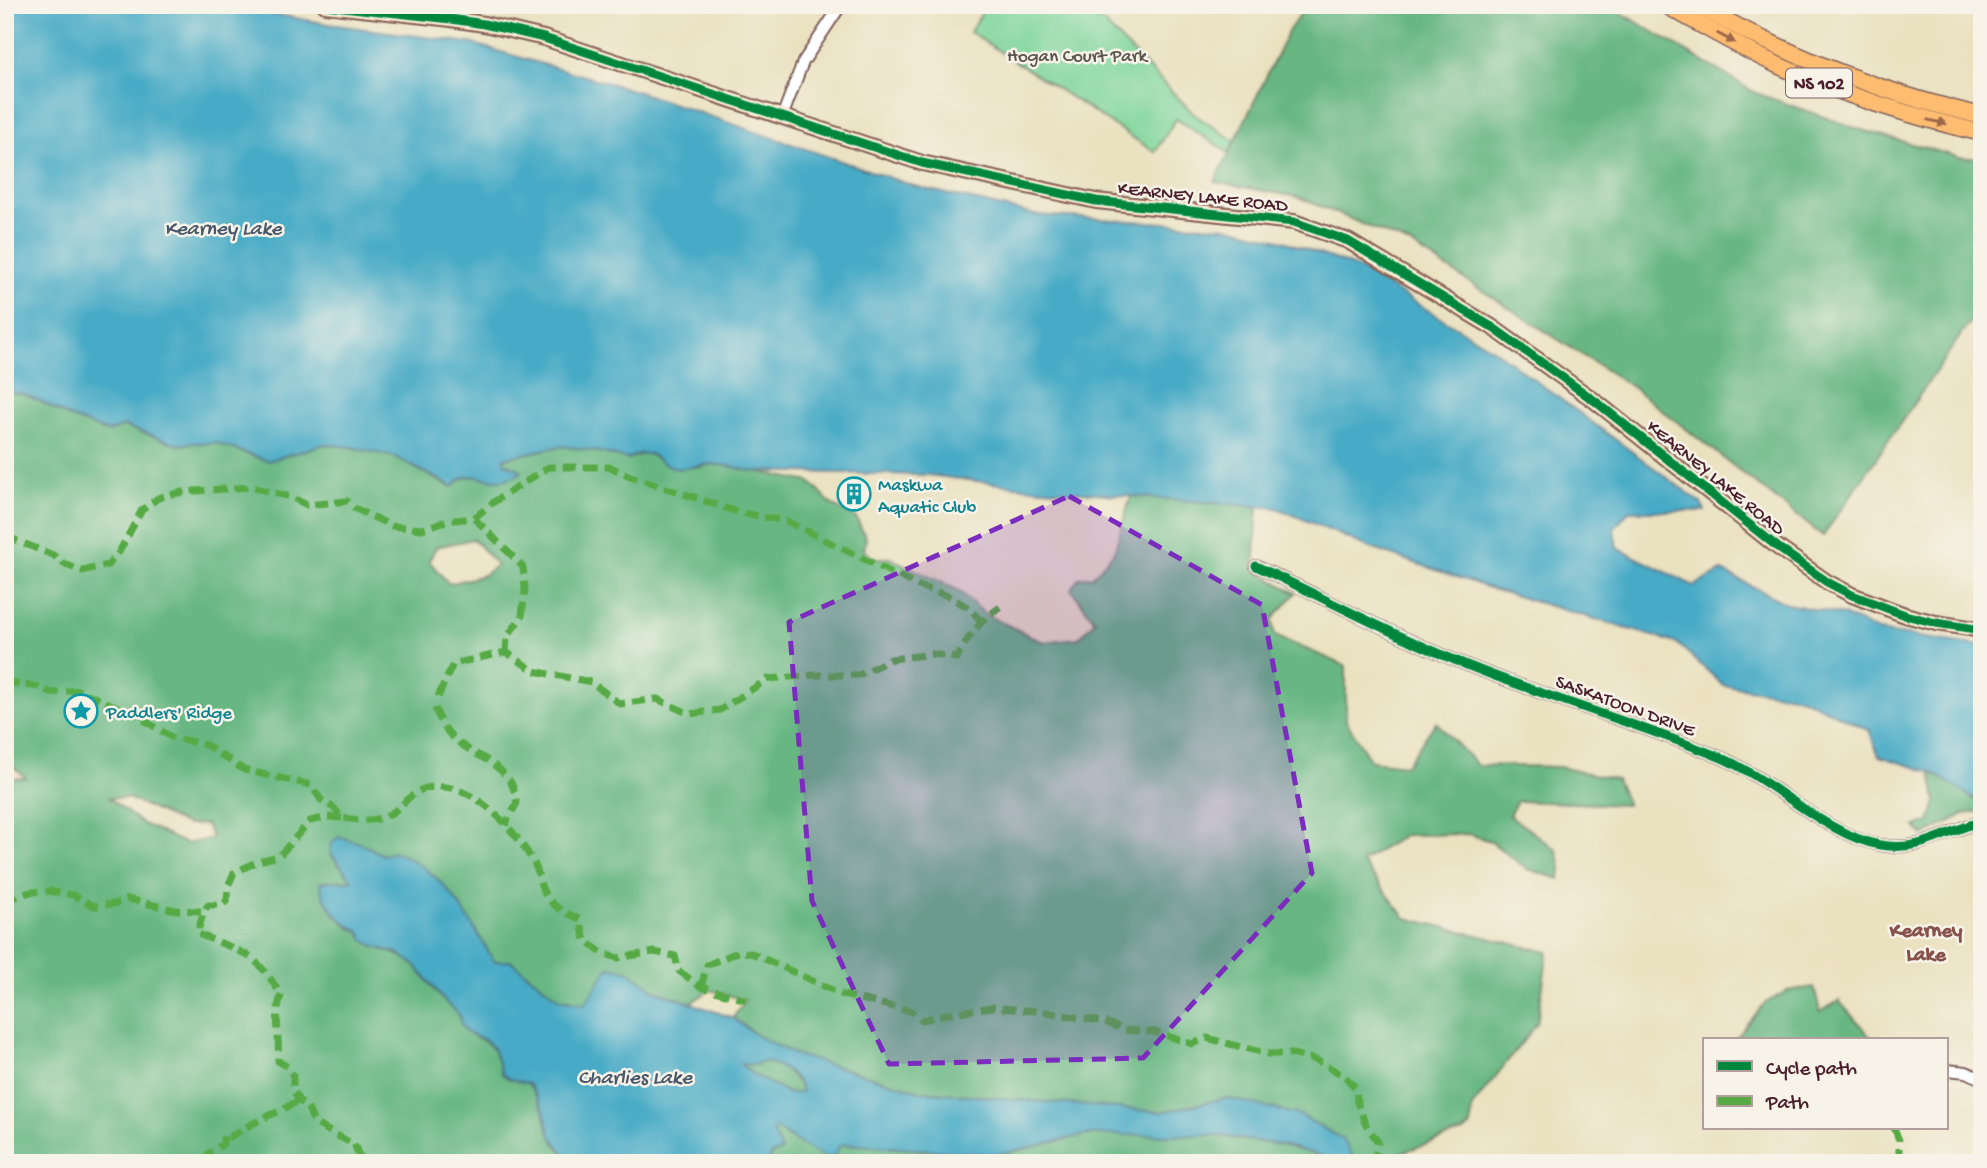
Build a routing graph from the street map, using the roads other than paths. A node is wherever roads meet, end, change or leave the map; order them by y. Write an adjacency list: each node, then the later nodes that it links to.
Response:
1 (325, 5): 6 (main road, KEARNEY LAKE ROAD)
2 (841, 5): 6 (street)
3 (1666, 5): 7 (highway, NS 102, one-way to 7)
4 (1698, 5): 5 (highway, NS 102)
5 (1982, 116)
6 (782, 117): 9 (main road, KEARNEY LAKE ROAD)
7 (1982, 132)
8 (1256, 566): 10 (street, SASKATOON DRIVE)
9 (1982, 630)
10 (1982, 821)
11 (1948, 1070): 12 (street)
12 (1982, 1079)

